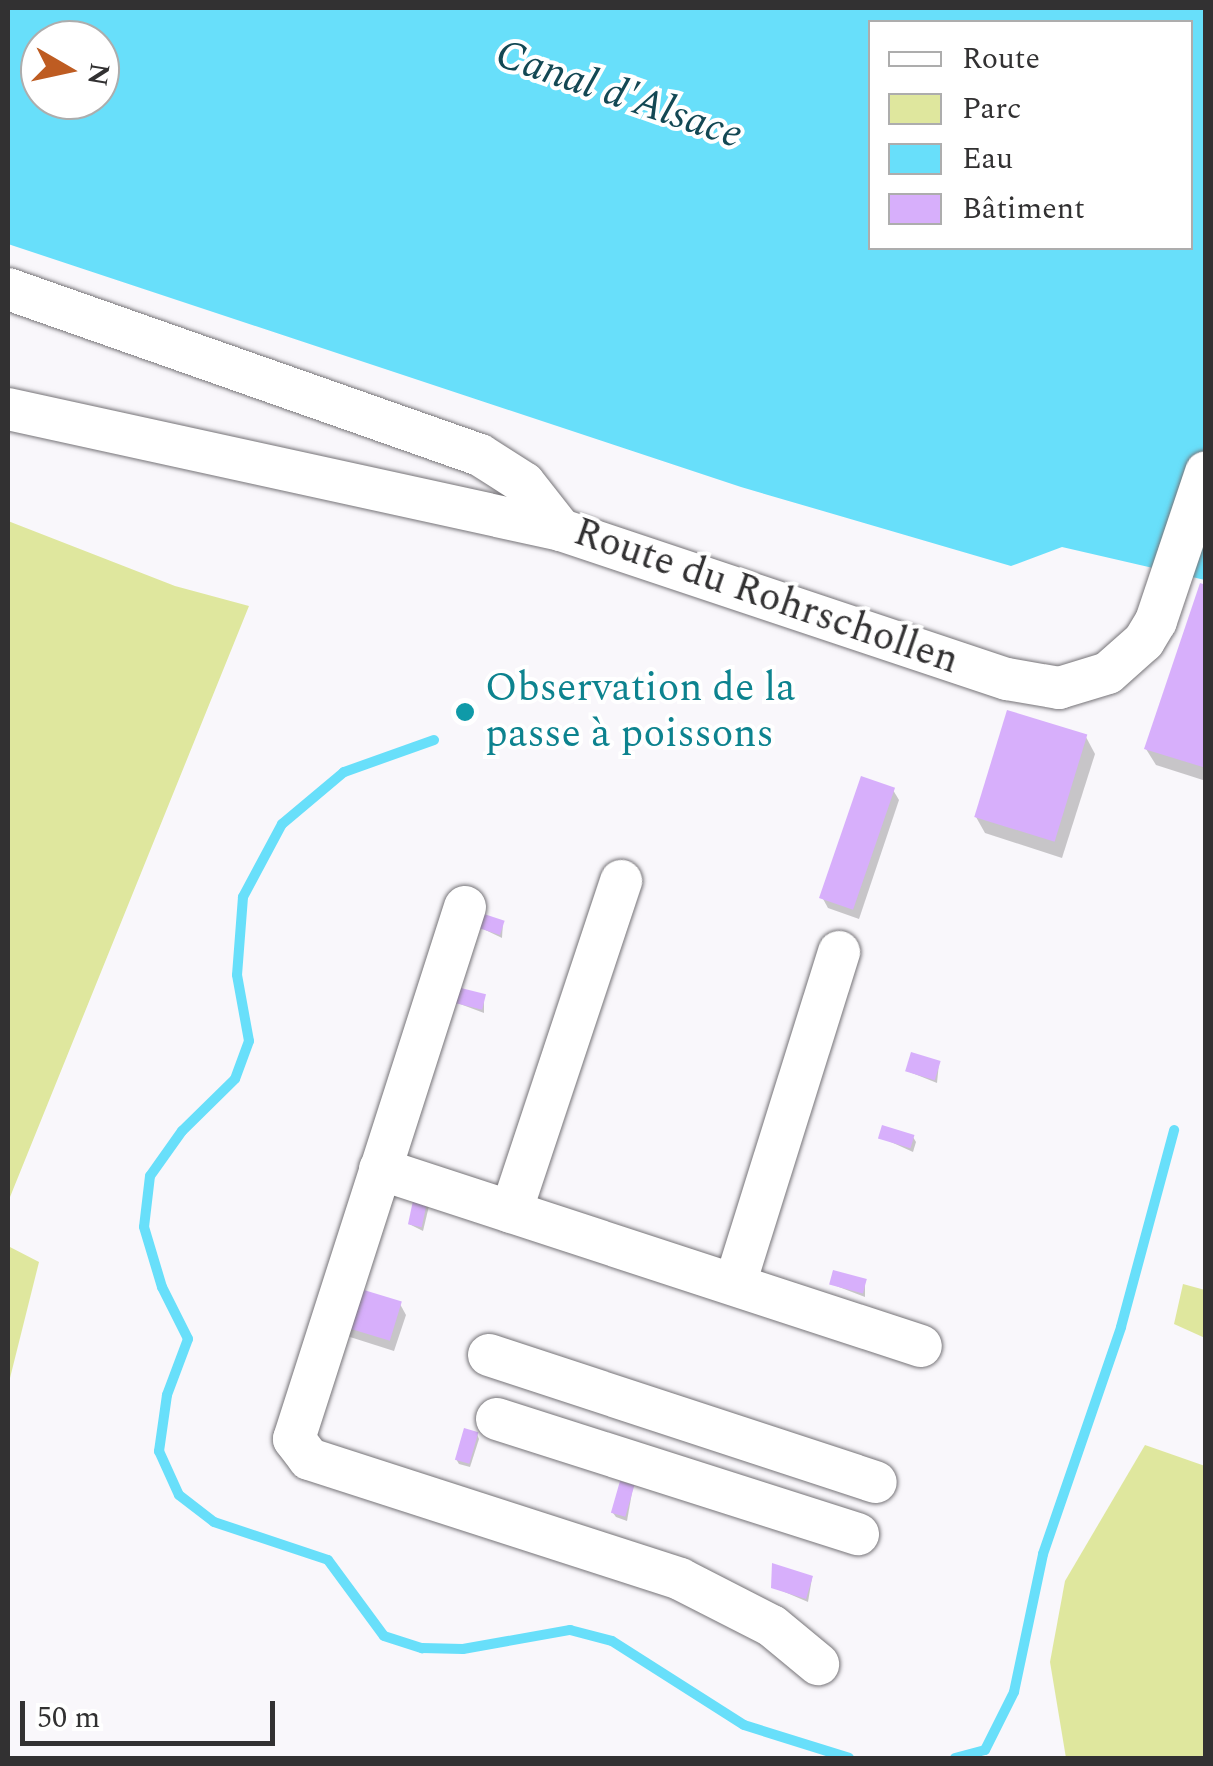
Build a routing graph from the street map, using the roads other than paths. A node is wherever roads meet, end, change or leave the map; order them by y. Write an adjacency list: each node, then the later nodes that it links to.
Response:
1 (8, 289): 4 (street, Route du Rohrschollen)
2 (8, 409): 4 (street)
3 (1206, 472): 4 (street, Route du Rohrschollen)
4 (561, 530)
5 (621, 881): 9 (street)
6 (465, 907): 8 (street)
7 (839, 952): 10 (street)
8 (380, 1169): 9 (street); 16 (street)
9 (511, 1212): 10 (street)
10 (735, 1284): 11 (street)
11 (921, 1346)
12 (489, 1355): 14 (street)
13 (497, 1420): 15 (street)
14 (876, 1482)
15 (858, 1534)
16 (818, 1664)

